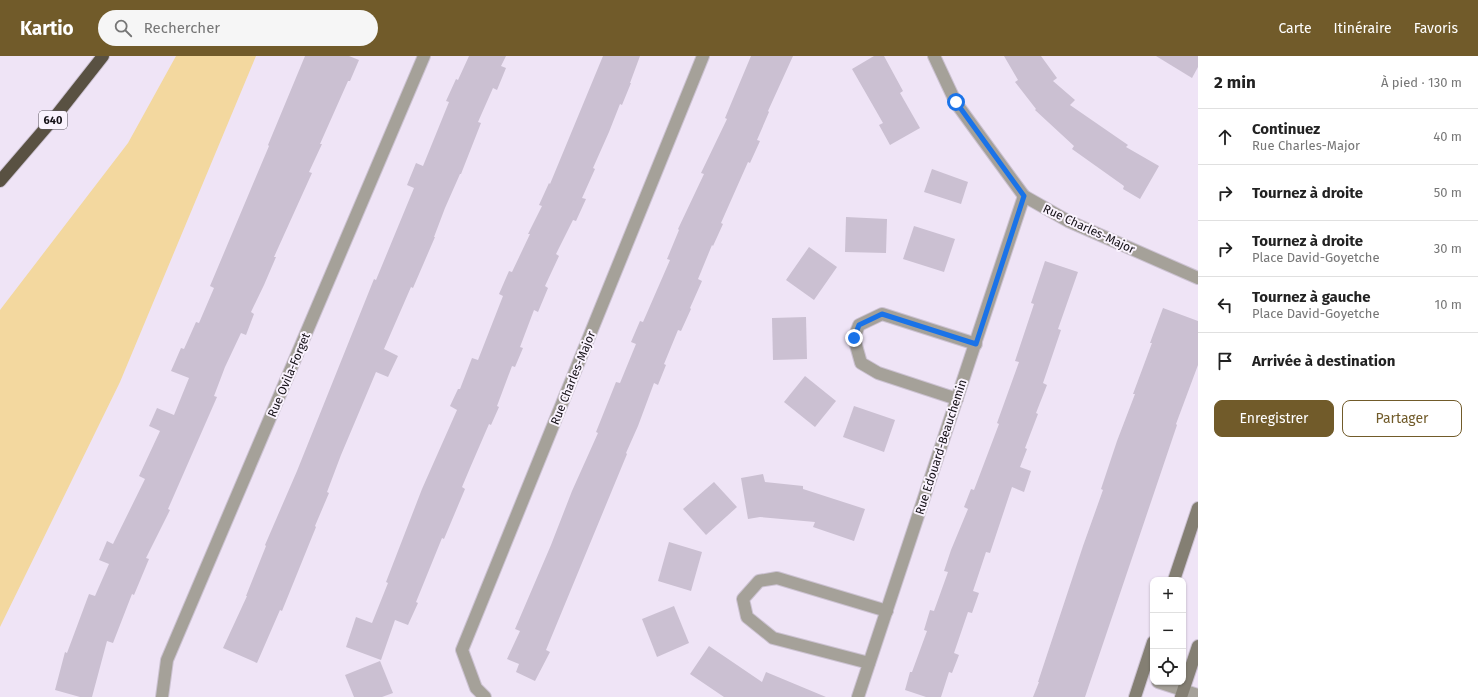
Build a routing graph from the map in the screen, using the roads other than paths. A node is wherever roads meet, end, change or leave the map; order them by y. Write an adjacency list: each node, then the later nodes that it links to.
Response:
1 (103, 56): 5 (highway, 640)
2 (424, 56): 20 (street, Rue Ovila-Forget)
3 (704, 56): 21 (street, Rue Charles-Major)
4 (934, 56): 6 (street, Rue Charles-Major)
5 (0, 181)
6 (1024, 196): 7 (street, Rue Charles-Major); 8 (street, Rue Edouard-Beauchemin)
7 (1198, 278)
8 (976, 344): 9 (street, Rue Edouard-Beauchemin); 9 (street)
9 (957, 399): 12 (street, Rue Edouard-Beauchemin)
10 (1198, 508): 11 (street)
11 (1175, 577)
12 (887, 611): 15 (street, Rue Edouard-Beauchemin); 15 (street)
13 (1198, 646): 18 (street)
14 (1152, 649): 16 (street)
15 (869, 662): 22 (street, Rue Edouard-Beauchemin)
16 (1147, 678): 23 (street)
17 (1165, 685): 18 (street)
18 (1182, 693): 19 (street)
19 (1198, 695)
20 (162, 697)
21 (485, 697)
22 (858, 697)
23 (1135, 697)

